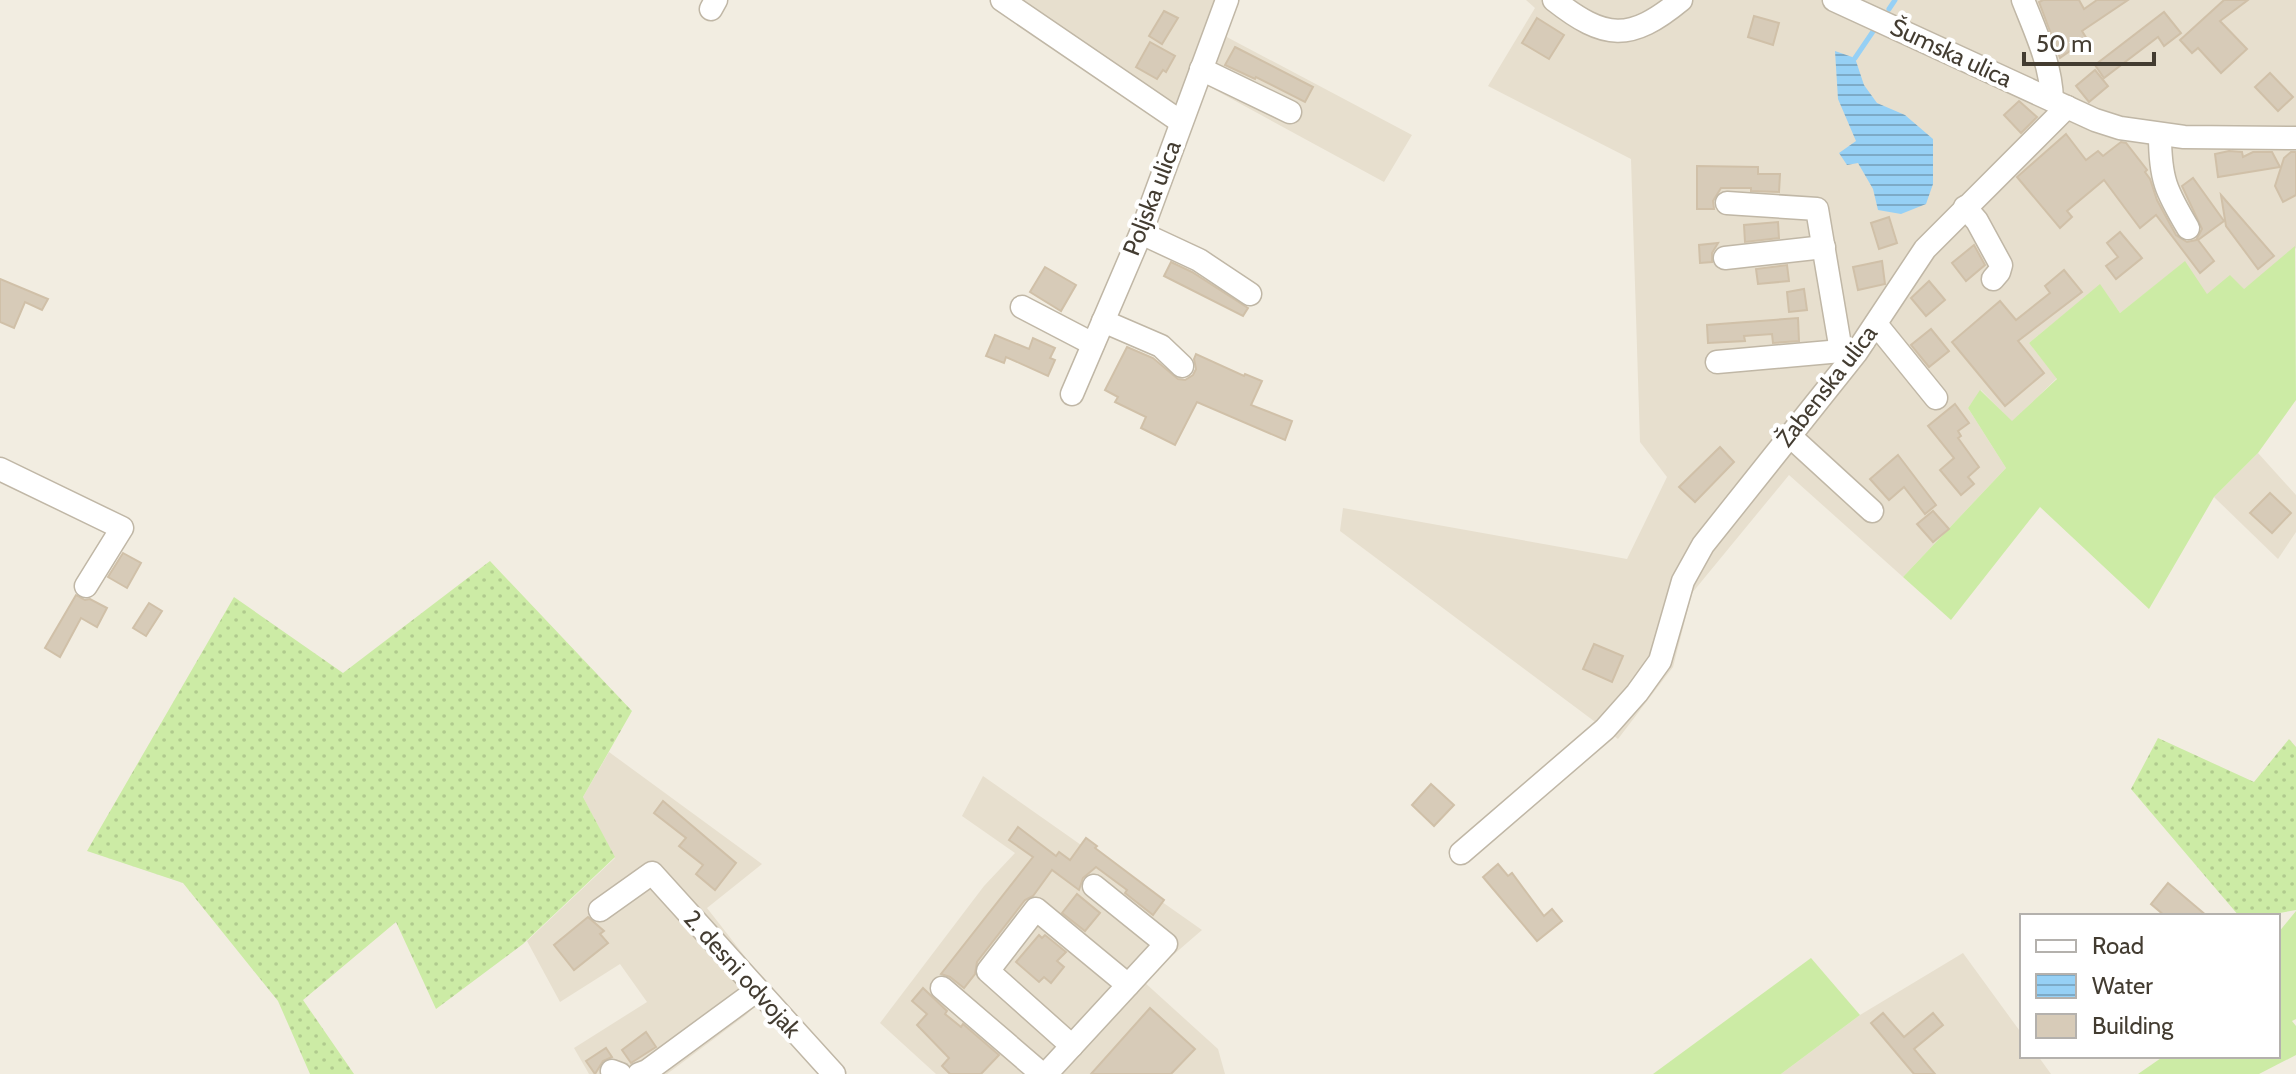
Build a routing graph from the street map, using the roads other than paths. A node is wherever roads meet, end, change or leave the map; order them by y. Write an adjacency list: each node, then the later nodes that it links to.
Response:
1 (1002, 0): 10 (street)
2 (1227, 0): 7 (street, Poljska ulica)
3 (1554, 0): 4 (street)
4 (1681, 0)
5 (1834, 0): 8 (street, Šumska ulica)
6 (2023, 0): 8 (street)
7 (1201, 69): 9 (street); 10 (street, Poljska ulica)
8 (2060, 104): 11 (street); 14 (street, Žabenska ulica)
9 (1290, 112)
10 (1181, 122): 16 (street, Poljska ulica)
11 (2160, 135): 12 (street); 15 (street)
12 (2296, 138)
13 (1727, 203): 17 (street)
14 (1965, 207): 19 (street); 23 (street, Žabenska ulica)
15 (2188, 228)
16 (1141, 233): 20 (street); 22 (street, Poljska ulica)
17 (1824, 247): 18 (street); 25 (street)
18 (1725, 258)
19 (1993, 279)
20 (1250, 294)
21 (1022, 307): 24 (street)
22 (1103, 321): 24 (street, Poljska ulica); 27 (street)
23 (1876, 324): 25 (street, Žabenska ulica); 29 (street)
24 (1093, 344): 28 (street, Poljska ulica)
25 (1848, 352): 26 (street); 30 (street, Žabenska ulica)
26 (1717, 362)
27 (1182, 366)
28 (1072, 394)
29 (1936, 398)
30 (1790, 436): 32 (street); 34 (street, Žabenska ulica)
31 (0, 469): 33 (street)
32 (1872, 511)
33 (86, 586)
34 (1461, 853)
35 (1094, 886): 37 (street)
36 (600, 910): 39 (street, 2. desni odvojak)
37 (1128, 985): 40 (street); 40 (street)
38 (942, 988): 43 (street)
39 (756, 991): 41 (street); 42 (street, 2. desni odvojak)
40 (1072, 1046): 43 (street)
41 (639, 1074)
42 (834, 1074)
43 (1044, 1074)

